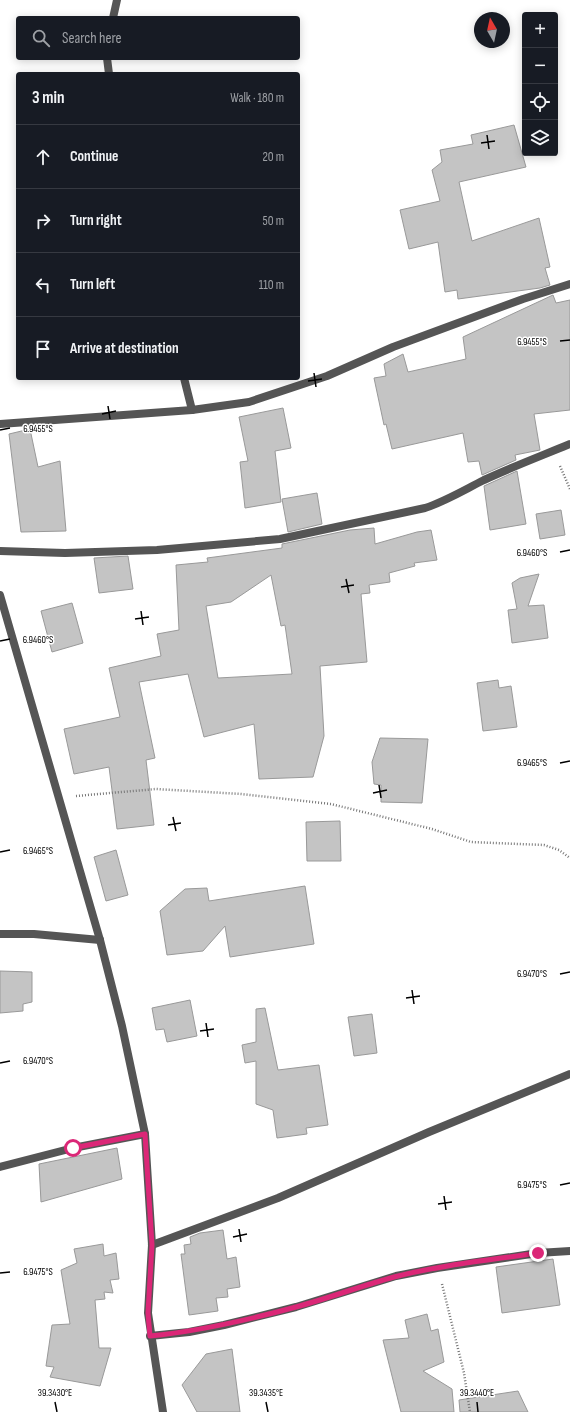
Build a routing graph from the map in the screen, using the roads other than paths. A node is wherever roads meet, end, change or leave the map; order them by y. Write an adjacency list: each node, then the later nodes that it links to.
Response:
1 (117, 0): 2 (street)
2 (113, 16)
3 (107, 60): 4 (street)
4 (109, 72)
5 (570, 284): 7 (street)
6 (184, 380): 7 (street)
7 (192, 410): 8 (street)
8 (0, 424)
9 (570, 444): 10 (street)
10 (0, 551)
11 (0, 596): 13 (street)
12 (0, 934): 13 (street)
13 (100, 940): 15 (street)
14 (570, 1074): 17 (street)
15 (145, 1134): 16 (street); 17 (street)
16 (0, 1167)
17 (152, 1245): 19 (street)
18 (570, 1251): 19 (street)
19 (150, 1336): 20 (street)
20 (163, 1412)

